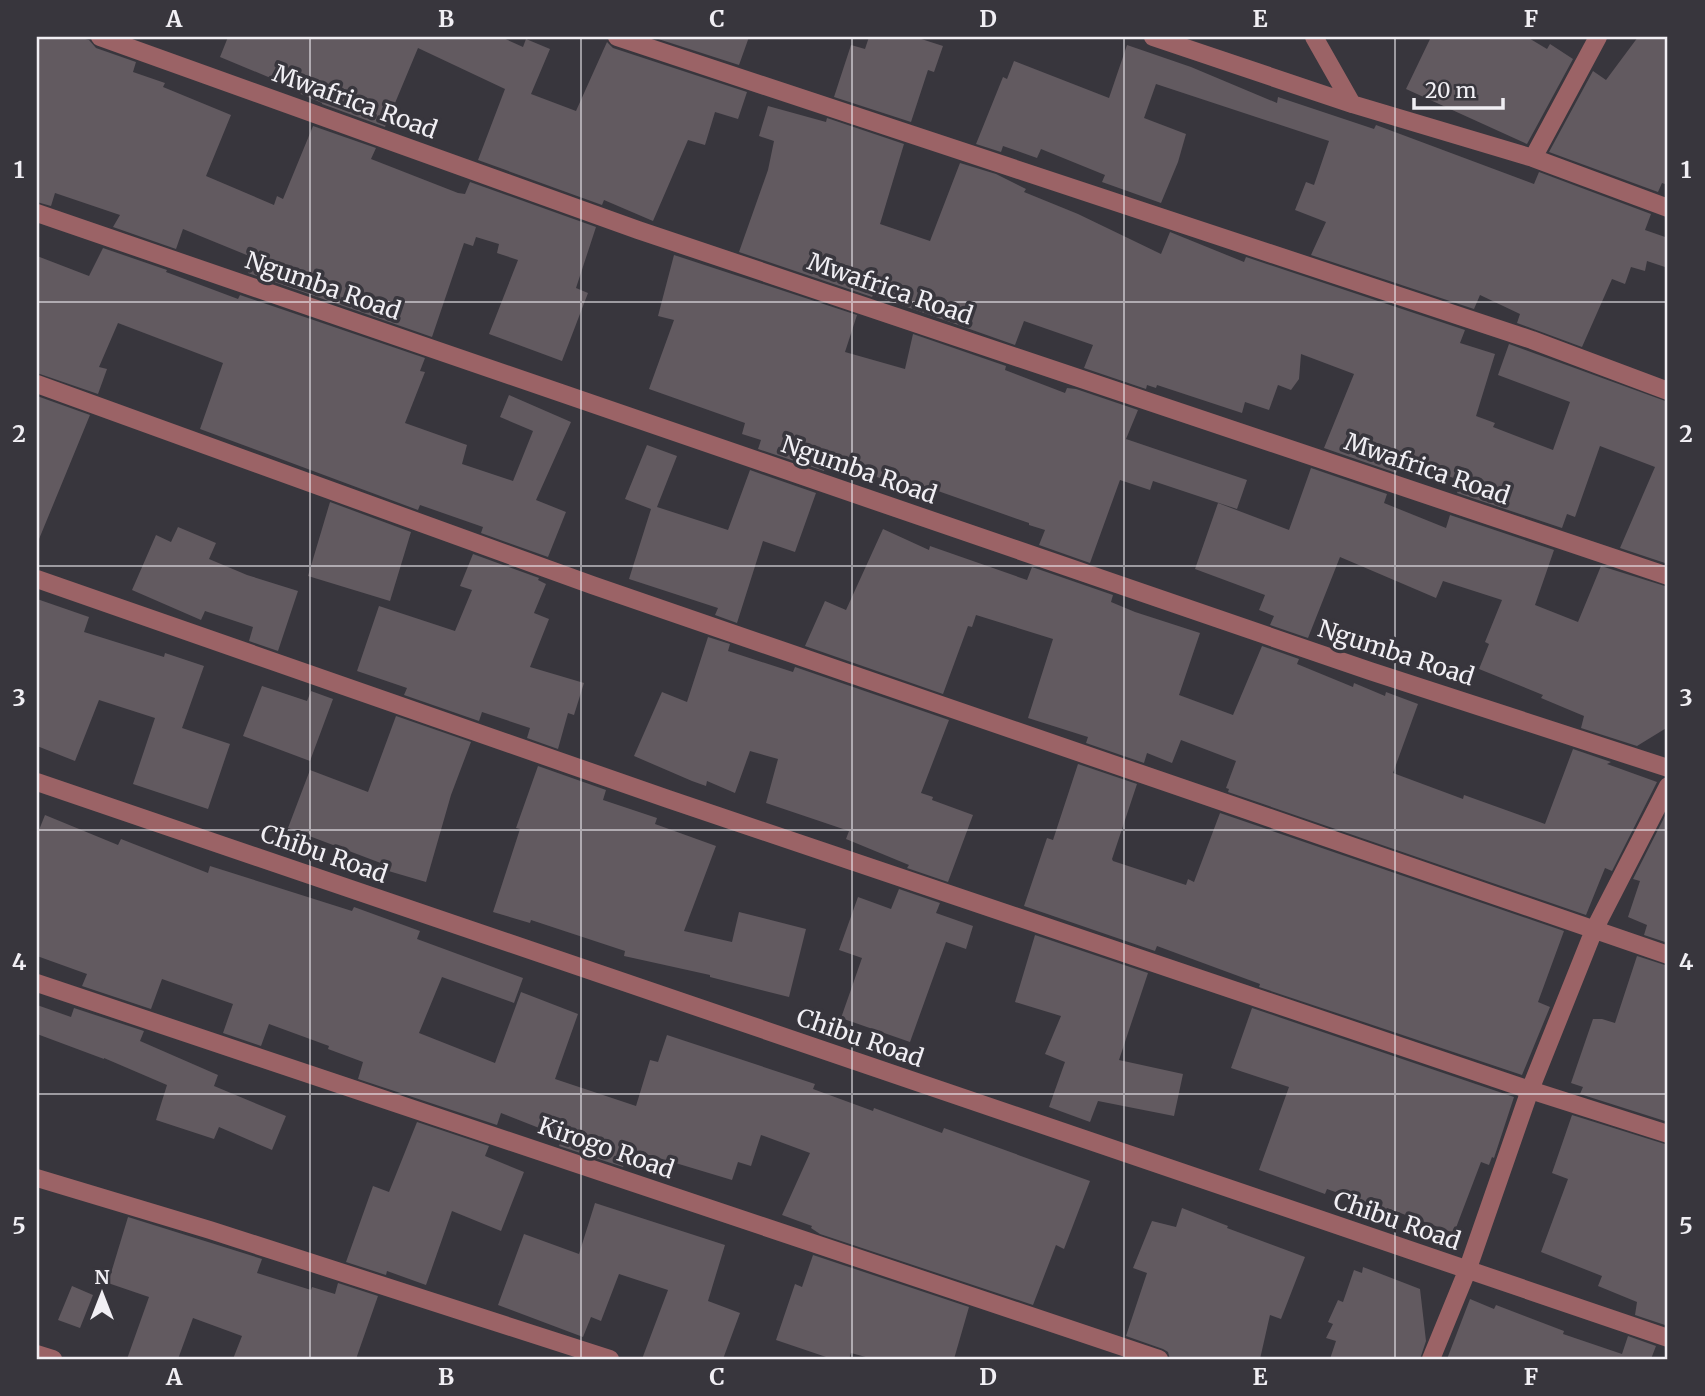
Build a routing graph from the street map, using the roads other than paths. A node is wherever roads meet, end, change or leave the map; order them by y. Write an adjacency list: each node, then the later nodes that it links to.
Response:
1 (100, 37): 12 (street, Mwafrica Road)
2 (617, 37): 11 (street)
3 (1153, 37): 6 (street)
4 (1314, 37): 6 (street)
5 (1598, 37): 7 (street)
6 (1352, 104): 7 (street)
7 (1533, 158): 8 (street)
8 (1668, 208)
9 (37, 213): 14 (street, Ngumba Road)
10 (37, 384): 17 (street)
11 (1668, 391)
12 (1668, 576)
13 (37, 579): 20 (street)
14 (1668, 768)
15 (37, 782): 23 (street, Chibu Road)
16 (1668, 786): 17 (street)
17 (1594, 930): 18 (street); 20 (street)
18 (1668, 955)
19 (37, 983): 28 (street, Kirogo Road)
20 (1530, 1090): 21 (street); 23 (street)
21 (1668, 1134)
22 (37, 1178): 27 (street)
23 (1467, 1271): 24 (street, Chibu Road); 29 (street)
24 (1668, 1338)
25 (37, 1354): 26 (street)
26 (52, 1359)
27 (610, 1359)
28 (1159, 1359)
29 (1431, 1359)

